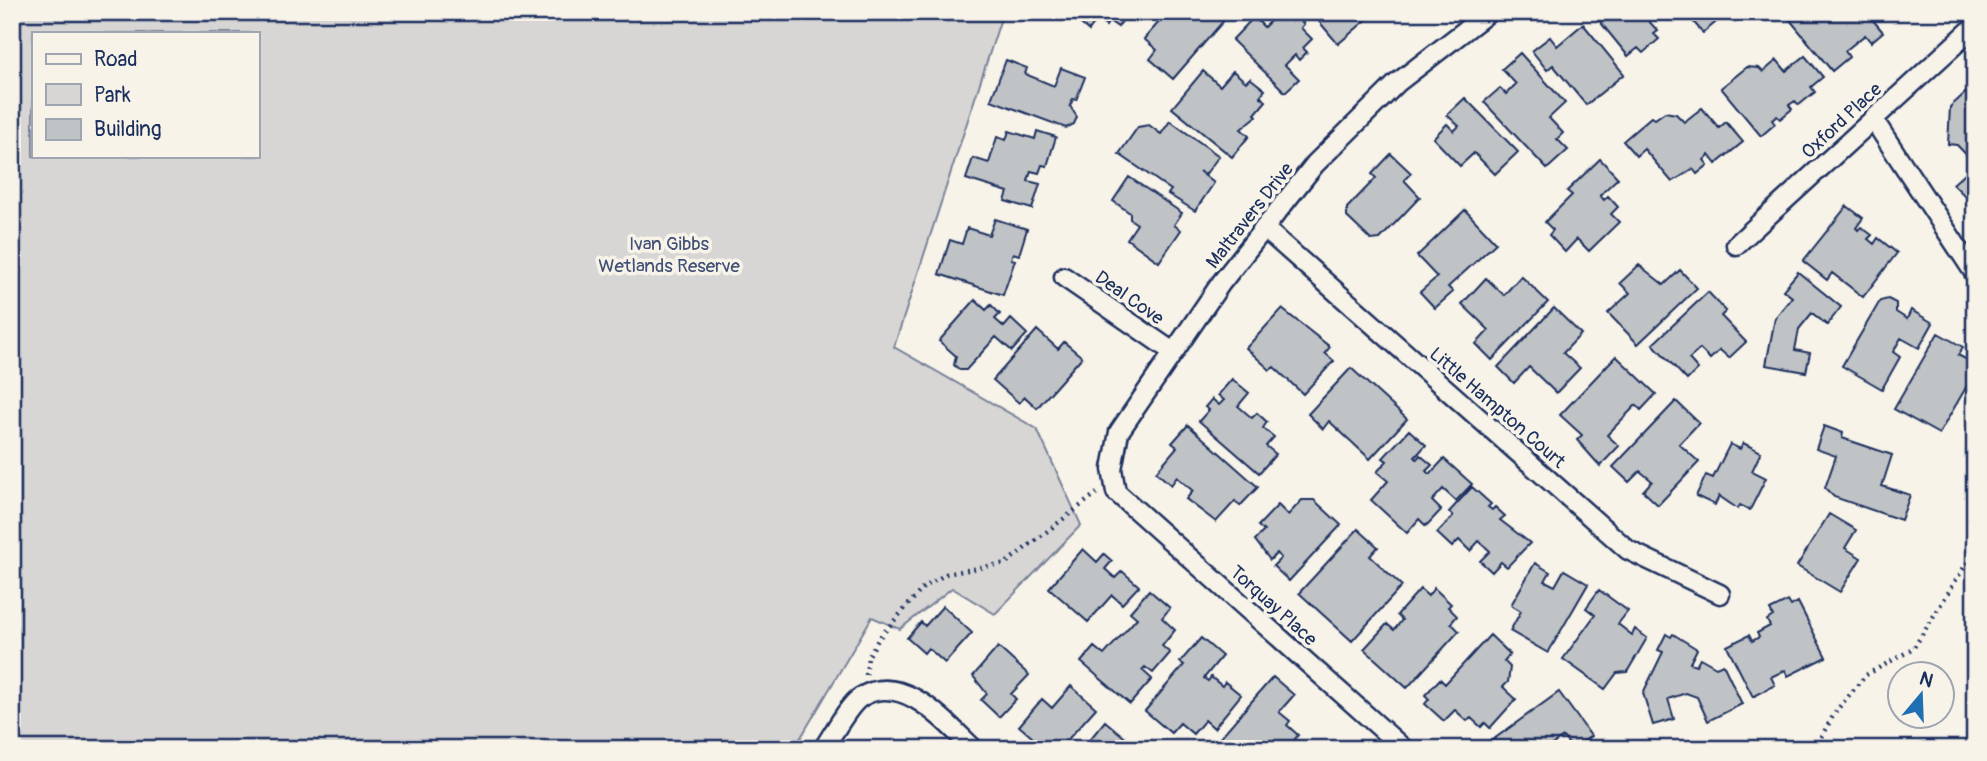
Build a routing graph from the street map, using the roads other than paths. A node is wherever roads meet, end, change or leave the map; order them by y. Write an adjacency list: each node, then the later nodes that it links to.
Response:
1 (1489, 12): 4 (street, Maltravers Drive)
2 (1975, 26): 3 (street, Oxford Place)
3 (1873, 119): 5 (street, Oxford Place); 6 (street)
4 (1264, 228): 8 (street, Maltravers Drive); 10 (street, Little Hampton Court)
5 (1736, 245)
6 (1975, 274)
7 (1064, 277): 8 (street, Deal Cove)
8 (1173, 352): 9 (street, Maltravers Drive)
9 (1116, 492): 13 (street, Torquay Place)
10 (1720, 594)
11 (823, 749): 12 (street)
12 (974, 749)
13 (1405, 749)

